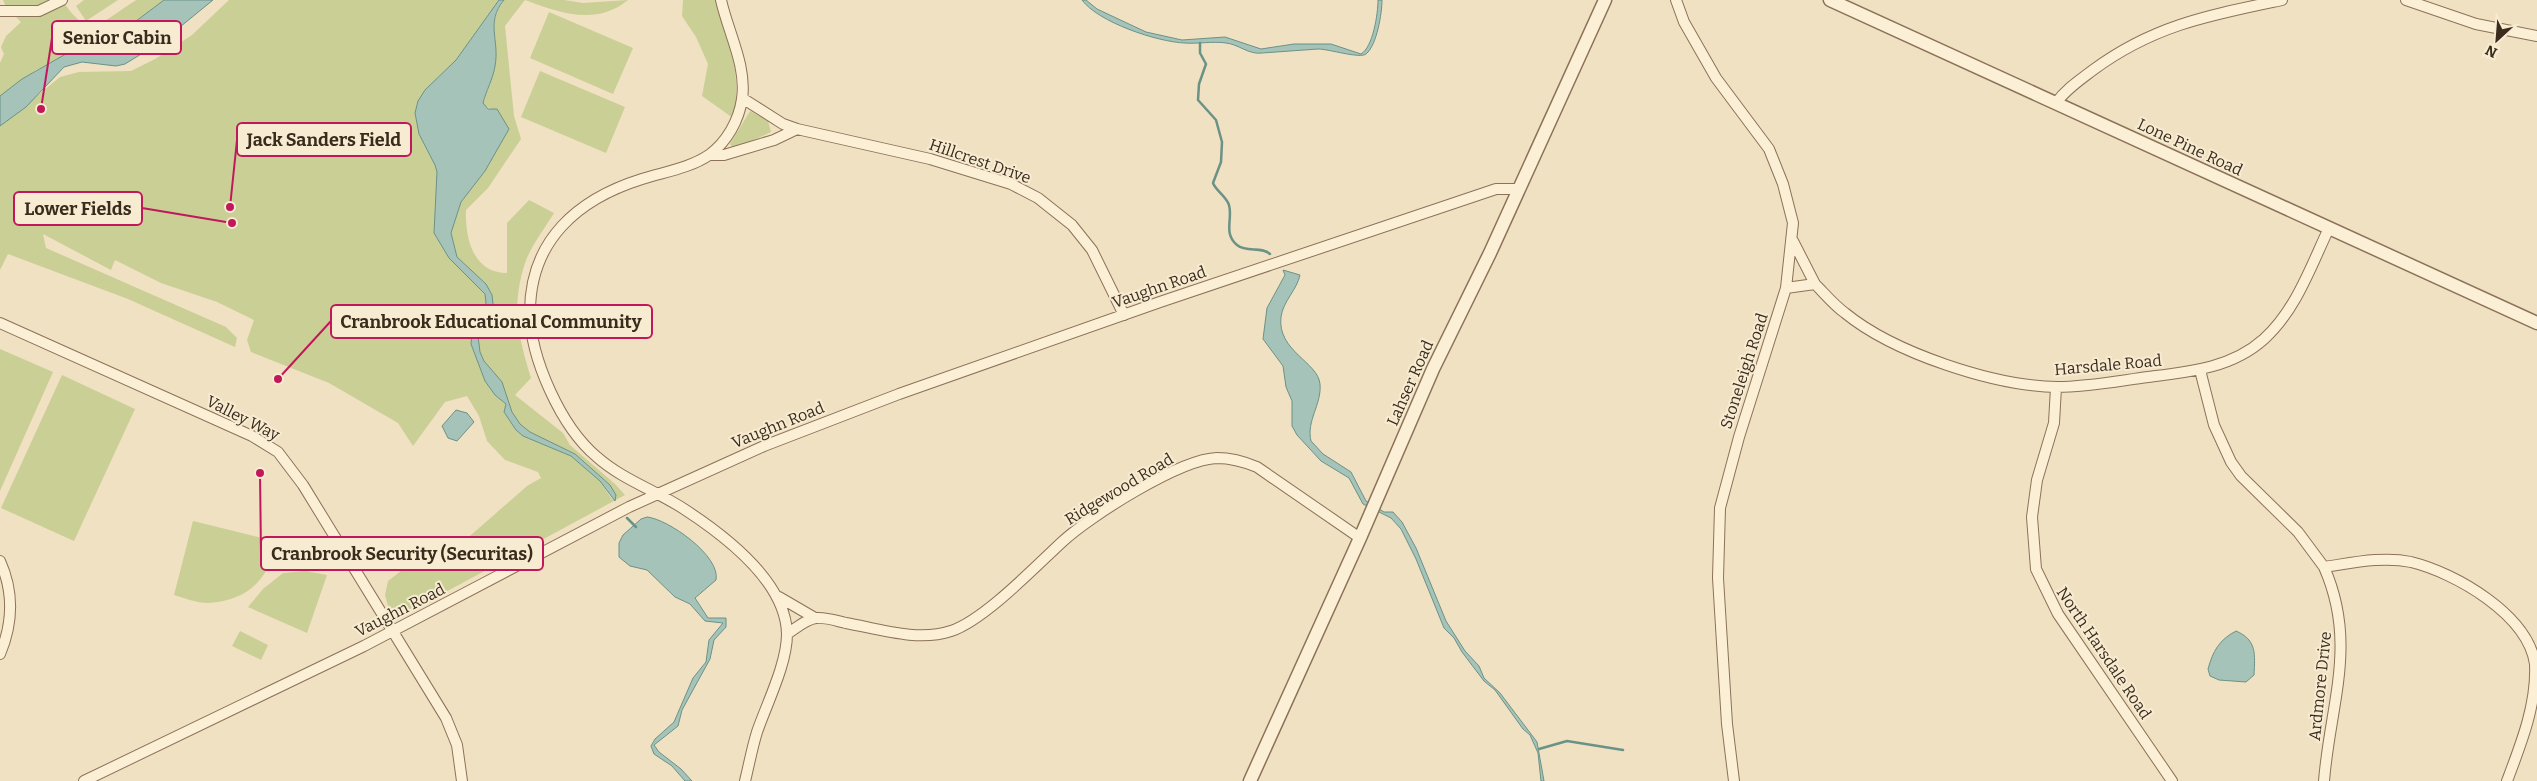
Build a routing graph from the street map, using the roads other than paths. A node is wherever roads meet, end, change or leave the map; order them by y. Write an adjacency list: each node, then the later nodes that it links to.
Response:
1 (62, 0): 8 (street)
2 (721, 0): 10 (street)
3 (1606, 0): 14 (street, Lahser Road)
4 (1676, 0): 16 (street, Stoneleigh Road)
5 (1830, 0): 11 (street, Lone Pine Road)
6 (2282, 0): 11 (street)
7 (2406, 0): 9 (street)
8 (0, 11)
9 (2537, 36)
10 (742, 98): 12 (street, Hillcrest Drive); 13 (street)
11 (2056, 104): 15 (street, Lone Pine Road)
12 (797, 129): 13 (street); 19 (street, Hillcrest Drive)
13 (709, 155): 24 (street)
14 (1519, 189): 19 (street, Vaughn Road); 25 (street, Lahser Road)
15 (2329, 228): 21 (street, Lone Pine Road); 22 (street, Harsdale Road)
16 (1793, 240): 17 (street, Harsdale Road); 18 (street, Stoneleigh Road)
17 (1815, 284): 18 (street); 23 (street, Harsdale Road)
18 (1786, 288): 38 (street, Stoneleigh Road)
19 (1124, 315): 24 (street, Vaughn Road)
20 (0, 323): 30 (street, Valley Way)
21 (2537, 323)
22 (2200, 370): 23 (street, Harsdale Road); 27 (street, Ardmore Drive)
23 (2056, 386): 39 (street, North Harsdale Road)
24 (656, 494): 28 (street); 30 (street, Vaughn Road)
25 (1360, 538): 29 (street, Ridgewood Road); 37 (street, Lahser Road)
26 (0, 561): 32 (street)
27 (2324, 567): 40 (street, Ardmore Drive); 41 (street)
28 (778, 597): 29 (street, Ridgewood Road); 31 (street)
29 (815, 618): 31 (street)
30 (392, 632): 33 (street, Vaughn Road); 35 (street, Valley Way)
31 (786, 634): 36 (street)
32 (0, 654)
33 (105, 776): 34 (street, Vaughn Road)
34 (84, 781)
35 (462, 781)
36 (745, 781)
37 (1250, 781)
38 (1734, 781)
39 (2172, 781)
40 (2324, 781)
41 (2507, 781)

